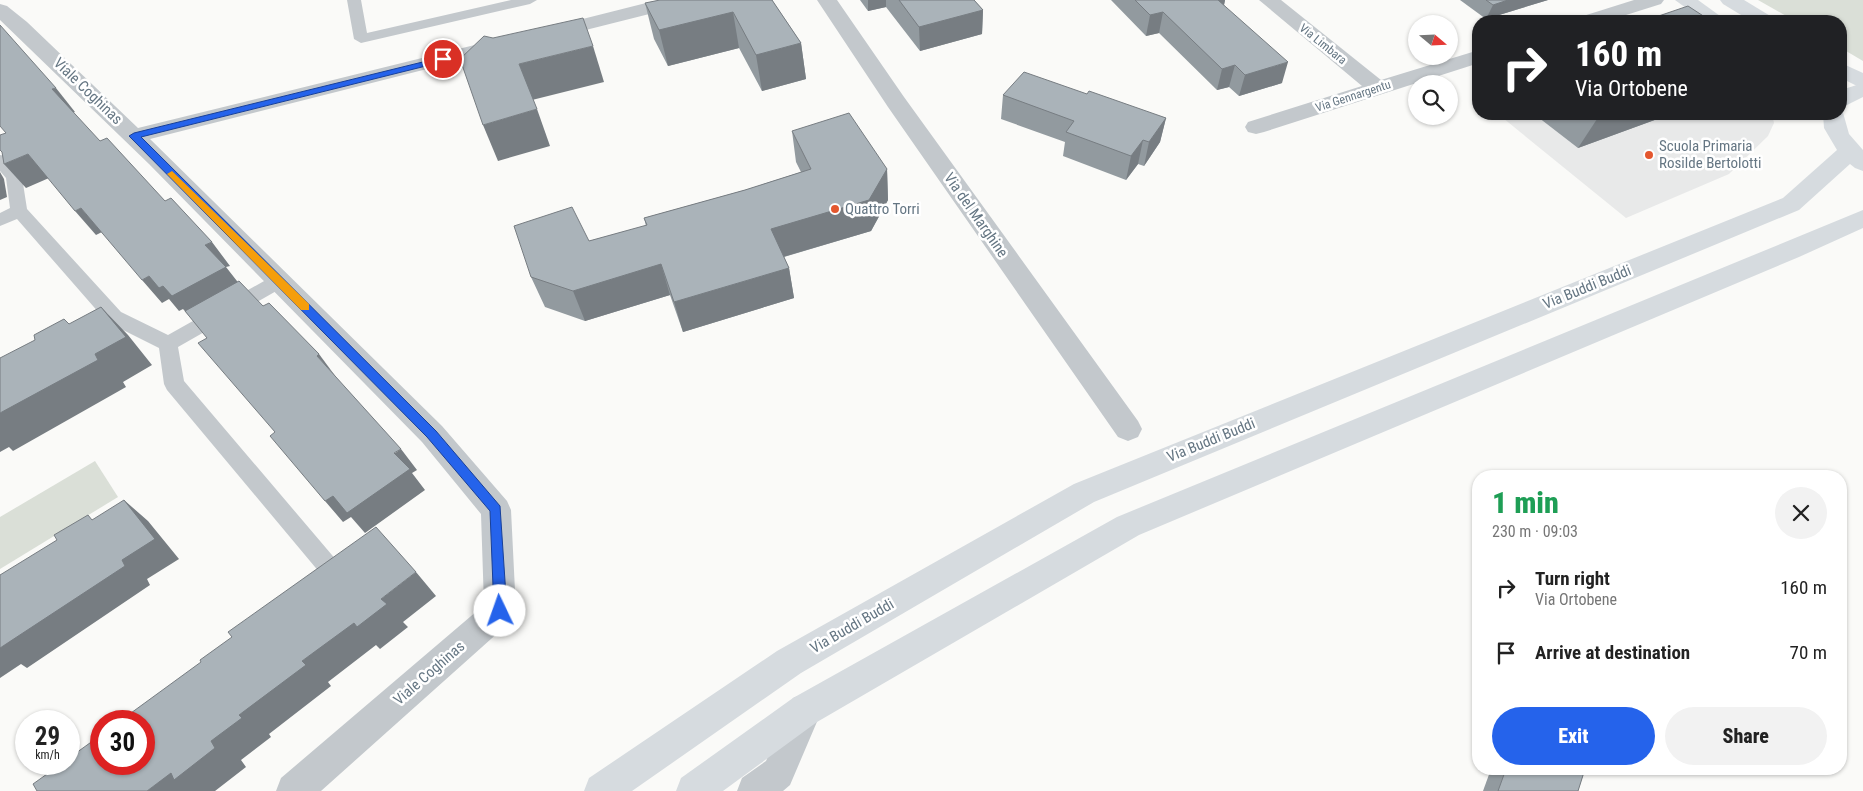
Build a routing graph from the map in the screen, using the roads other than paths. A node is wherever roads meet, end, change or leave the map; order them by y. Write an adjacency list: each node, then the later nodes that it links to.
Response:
1 (354, 0): 2 (lane)
2 (530, 0)
3 (682, 0): 21 (street)
4 (827, 0): 29 (street, Via del Marghine)
5 (1269, 0): 16 (street, Via Limbara)
6 (1654, 0): 10 (street)
7 (1686, 0): 11 (main road)
8 (1730, 0): 12 (main road)
9 (0, 10): 21 (street, Viale Coghinas)
10 (1606, 15)
11 (1708, 15)
12 (1755, 15)
13 (1472, 58): 16 (street, Via Gennargentu)
14 (1847, 73): 15 (main road)
15 (1863, 82)
16 (1377, 88): 20 (street, Via Gennargentu)
17 (1863, 90): 18 (main road)
18 (1847, 96)
19 (1835, 120): 22 (main road)
20 (1256, 127)
21 (134, 136): 27 (street, Viale Coghinas)
22 (1857, 157): 33 (main road, Via Buddi Buddi)
23 (0, 160): 24 (lane)
24 (19, 211): 26 (lane); 28 (lane)
25 (1863, 218): 31 (main road)
26 (0, 220)
27 (279, 281): 28 (lane); 32 (street, Viale Coghinas)
28 (168, 344): 30 (lane)
29 (1128, 429)
30 (310, 593)
31 (804, 710): 34 (main road); 35 (street)
32 (294, 791)
33 (602, 791)
34 (694, 791)
35 (755, 791)

